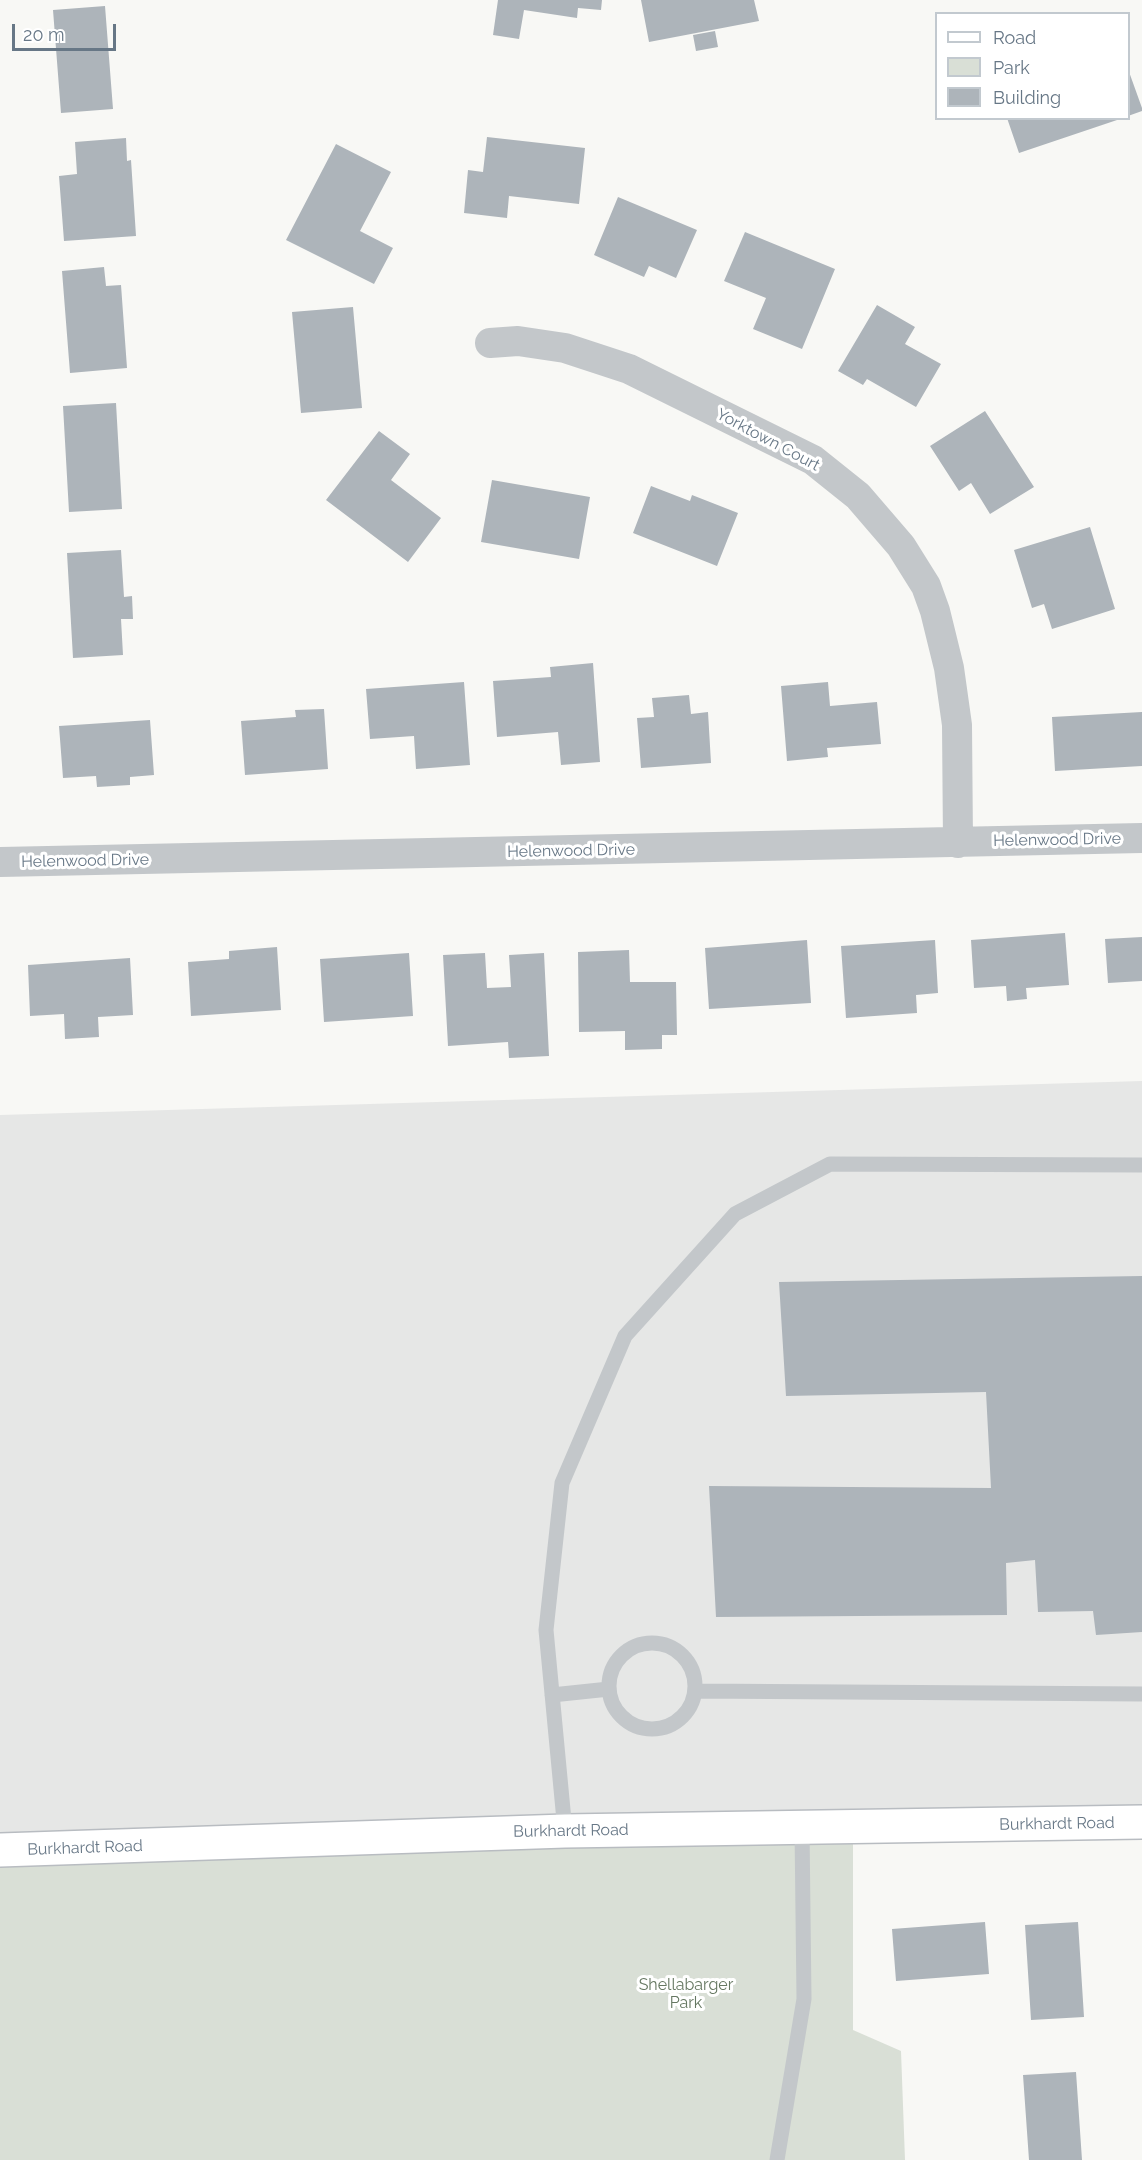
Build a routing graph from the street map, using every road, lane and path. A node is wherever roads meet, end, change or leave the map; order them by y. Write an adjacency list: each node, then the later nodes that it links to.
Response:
1 (490, 343): 3 (street, Yorktown Court)
2 (1142, 838): 3 (street, Helenwood Drive)
3 (958, 843): 4 (street, Helenwood Drive)
4 (0, 862)
5 (1142, 1165): 9 (lane)
6 (609, 1689): 7 (lane); 7 (lane); 9 (lane)
7 (696, 1691): 8 (lane)
8 (1142, 1694)
9 (552, 1695): 12 (lane)
10 (1142, 1822): 11 (main road, Burkhardt Road)
11 (802, 1827): 12 (main road, Burkhardt Road); 14 (lane)
12 (565, 1831): 13 (main road, Burkhardt Road)
13 (0, 1851)
14 (777, 2160)

